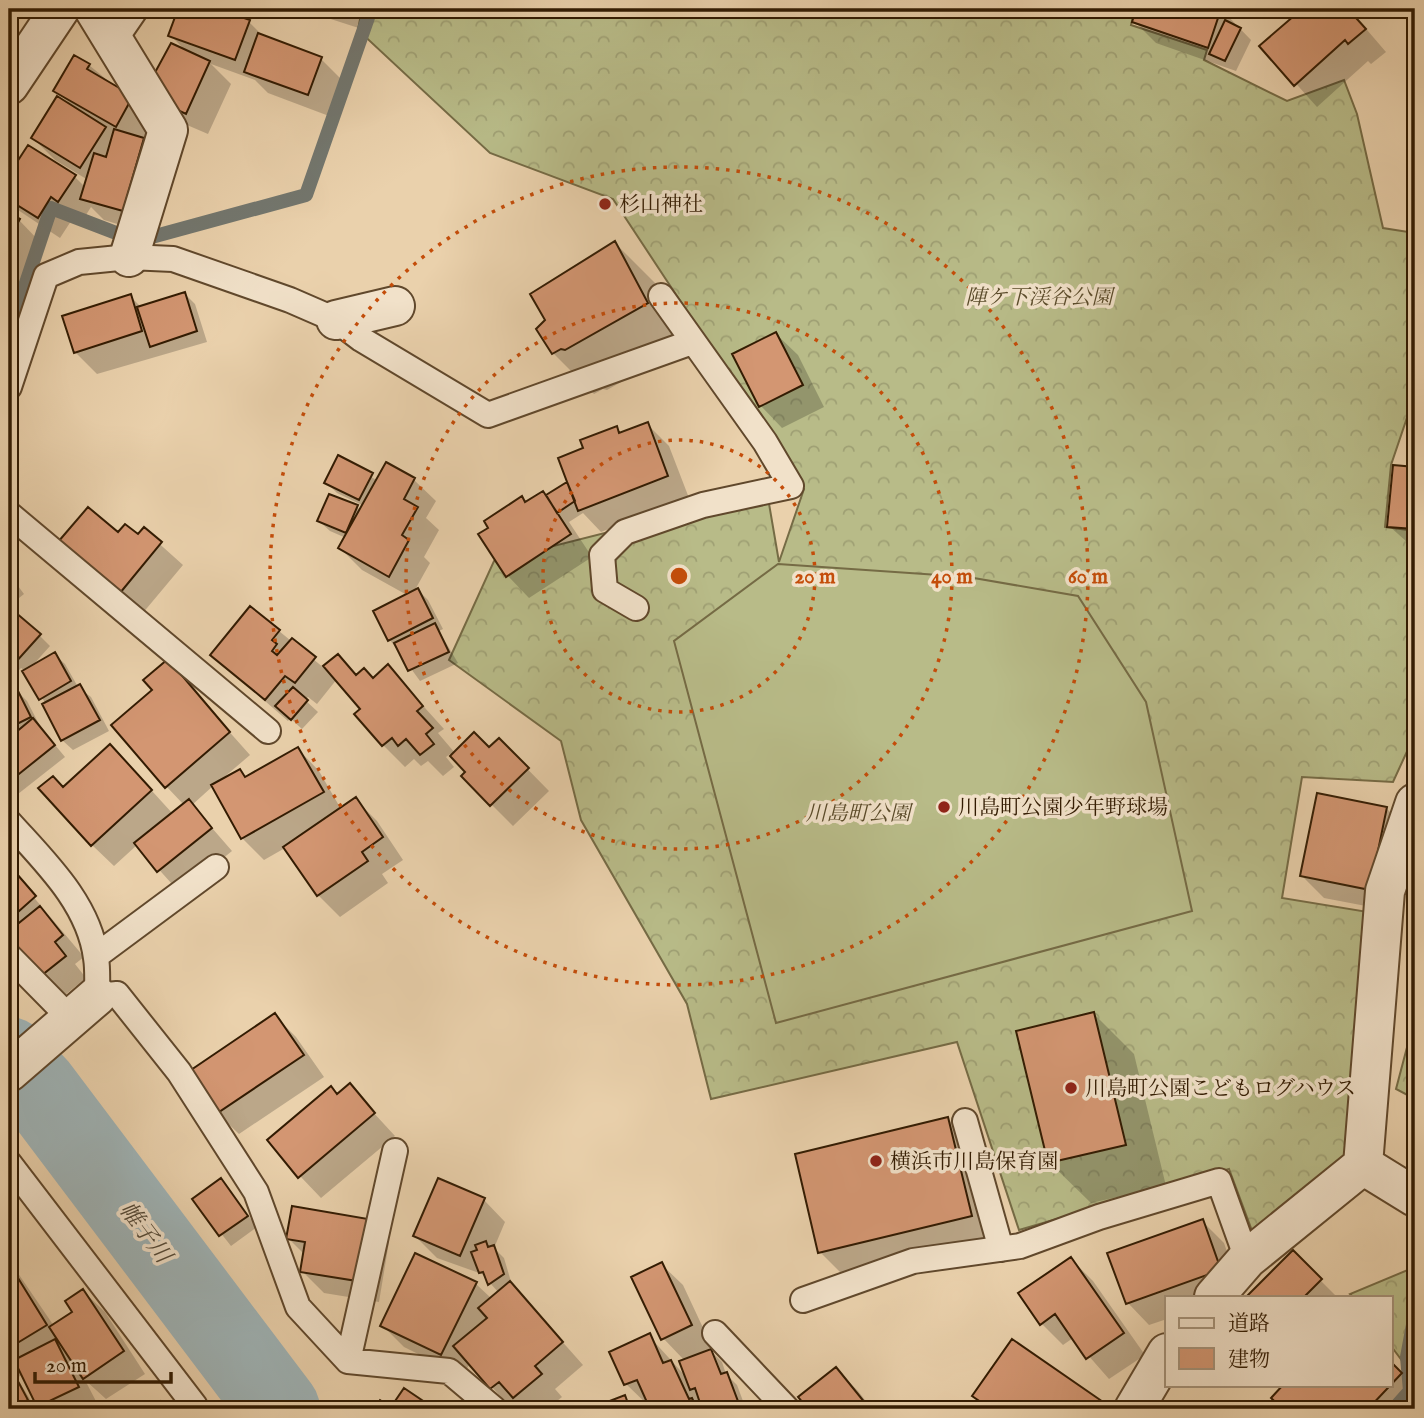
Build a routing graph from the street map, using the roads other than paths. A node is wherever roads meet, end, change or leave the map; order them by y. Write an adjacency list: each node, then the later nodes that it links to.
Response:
1 (30, 9): 5 (street)
2 (60, 9): 7 (street)
3 (94, 9): 6 (street)
4 (136, 9): 6 (lane)
5 (9, 41)
6 (114, 41): 8 (street)
7 (9, 85)
8 (134, 244): 11 (lane); 13 (lane)
9 (661, 296): 12 (lane)
10 (395, 306): 11 (street)
11 (336, 320): 12 (lane)
12 (692, 342): 15 (lane)
13 (9, 387)
14 (9, 514): 16 (lane)
15 (636, 608)
16 (268, 731)
17 (1415, 803): 27 (street)
18 (9, 822): 21 (lane)
19 (216, 867): 21 (lane)
20 (9, 956): 22 (lane)
21 (96, 956): 22 (lane)
22 (76, 1013): 23 (street); 35 (lane)
23 (9, 1072)
24 (965, 1121): 29 (lane)
25 (395, 1151): 35 (lane)
26 (9, 1163): 36 (lane)
27 (1363, 1165): 28 (street); 30 (street)
28 (1415, 1198)
29 (1001, 1249): 30 (lane); 32 (lane)
30 (1247, 1259): 31 (street)
31 (1215, 1296)
32 (803, 1300)
33 (715, 1333): 38 (lane)
34 (1165, 1356): 39 (street)
35 (348, 1361): 37 (lane)
36 (195, 1406)
37 (494, 1409)
38 (787, 1409)
39 (1134, 1409)

